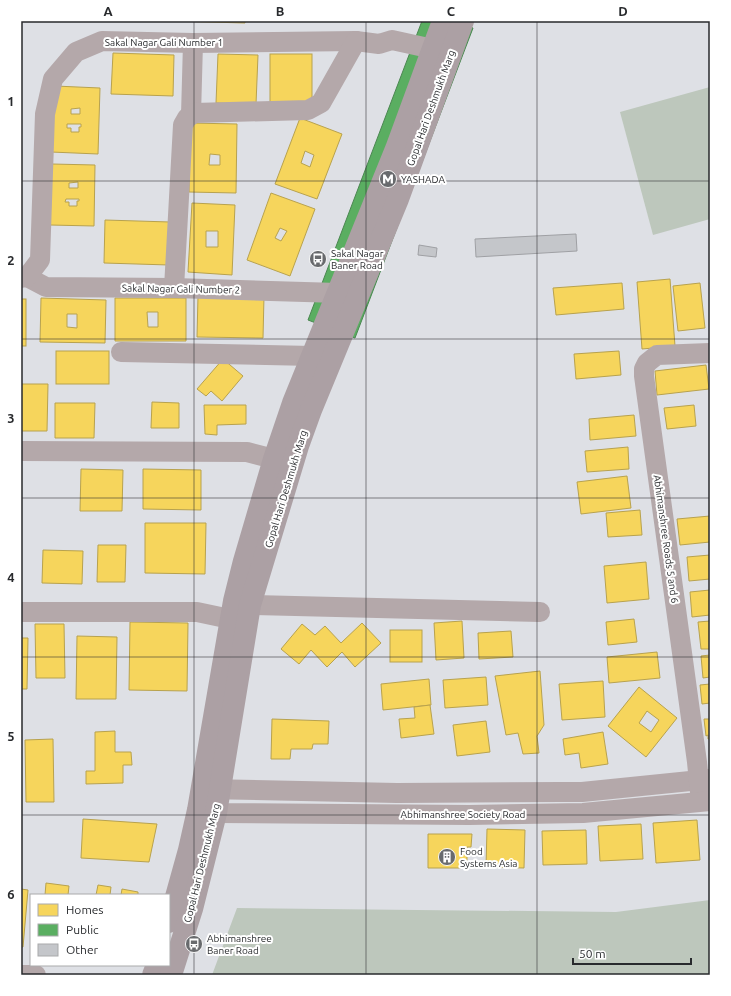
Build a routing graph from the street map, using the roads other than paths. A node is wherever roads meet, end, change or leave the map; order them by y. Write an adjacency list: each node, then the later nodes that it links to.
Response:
1 (443, 21): 5 (main road, Gopal Hari Deshmukh Marg)
2 (462, 21): 14 (main road, Gopal Hari Deshmukh Marg)
3 (356, 41): 4 (street, Sakal Nagar Gali Number 1); 5 (street, Sakal Nagar Gali Number 1); 6 (street)
4 (193, 43): 6 (street); 7 (street, Sakal Nagar Gali Number 1)
5 (431, 56): 9 (main road, Gopal Hari Deshmukh Marg)
6 (190, 115): 8 (street)
7 (24, 278): 8 (street, Sakal Nagar Gali Number 2)
8 (174, 288): 9 (street, Sakal Nagar Gali Number 2)
9 (338, 293): 12 (main road, Gopal Hari Deshmukh Marg)
10 (121, 352): 12 (street)
11 (710, 353): 19 (street, Abhimanshree Roads 5 and 6)
12 (312, 356): 14 (main road, Gopal Hari Deshmukh Marg)
13 (21, 452): 14 (street)
14 (282, 465): 15 (main road, Gopal Hari Deshmukh Marg); 18 (main road, Gopal Hari Deshmukh Marg)
15 (250, 605): 17 (street); 20 (main road, Gopal Hari Deshmukh Marg)
16 (21, 612): 18 (street)
17 (540, 612)
18 (230, 619): 20 (main road, Gopal Hari Deshmukh Marg)
19 (705, 780): 20 (street, Abhimanshree Society Road); 21 (street)
20 (210, 790): 22 (main road, Gopal Hari Deshmukh Marg)
21 (706, 801): 22 (street, Abhimanshree Society Road)
22 (207, 811): 23 (main road, Gopal Hari Deshmukh Marg); 26 (main road, Gopal Hari Deshmukh Marg)
23 (170, 918)
24 (21, 975): 25 (street)
25 (36, 975)
26 (171, 975)

